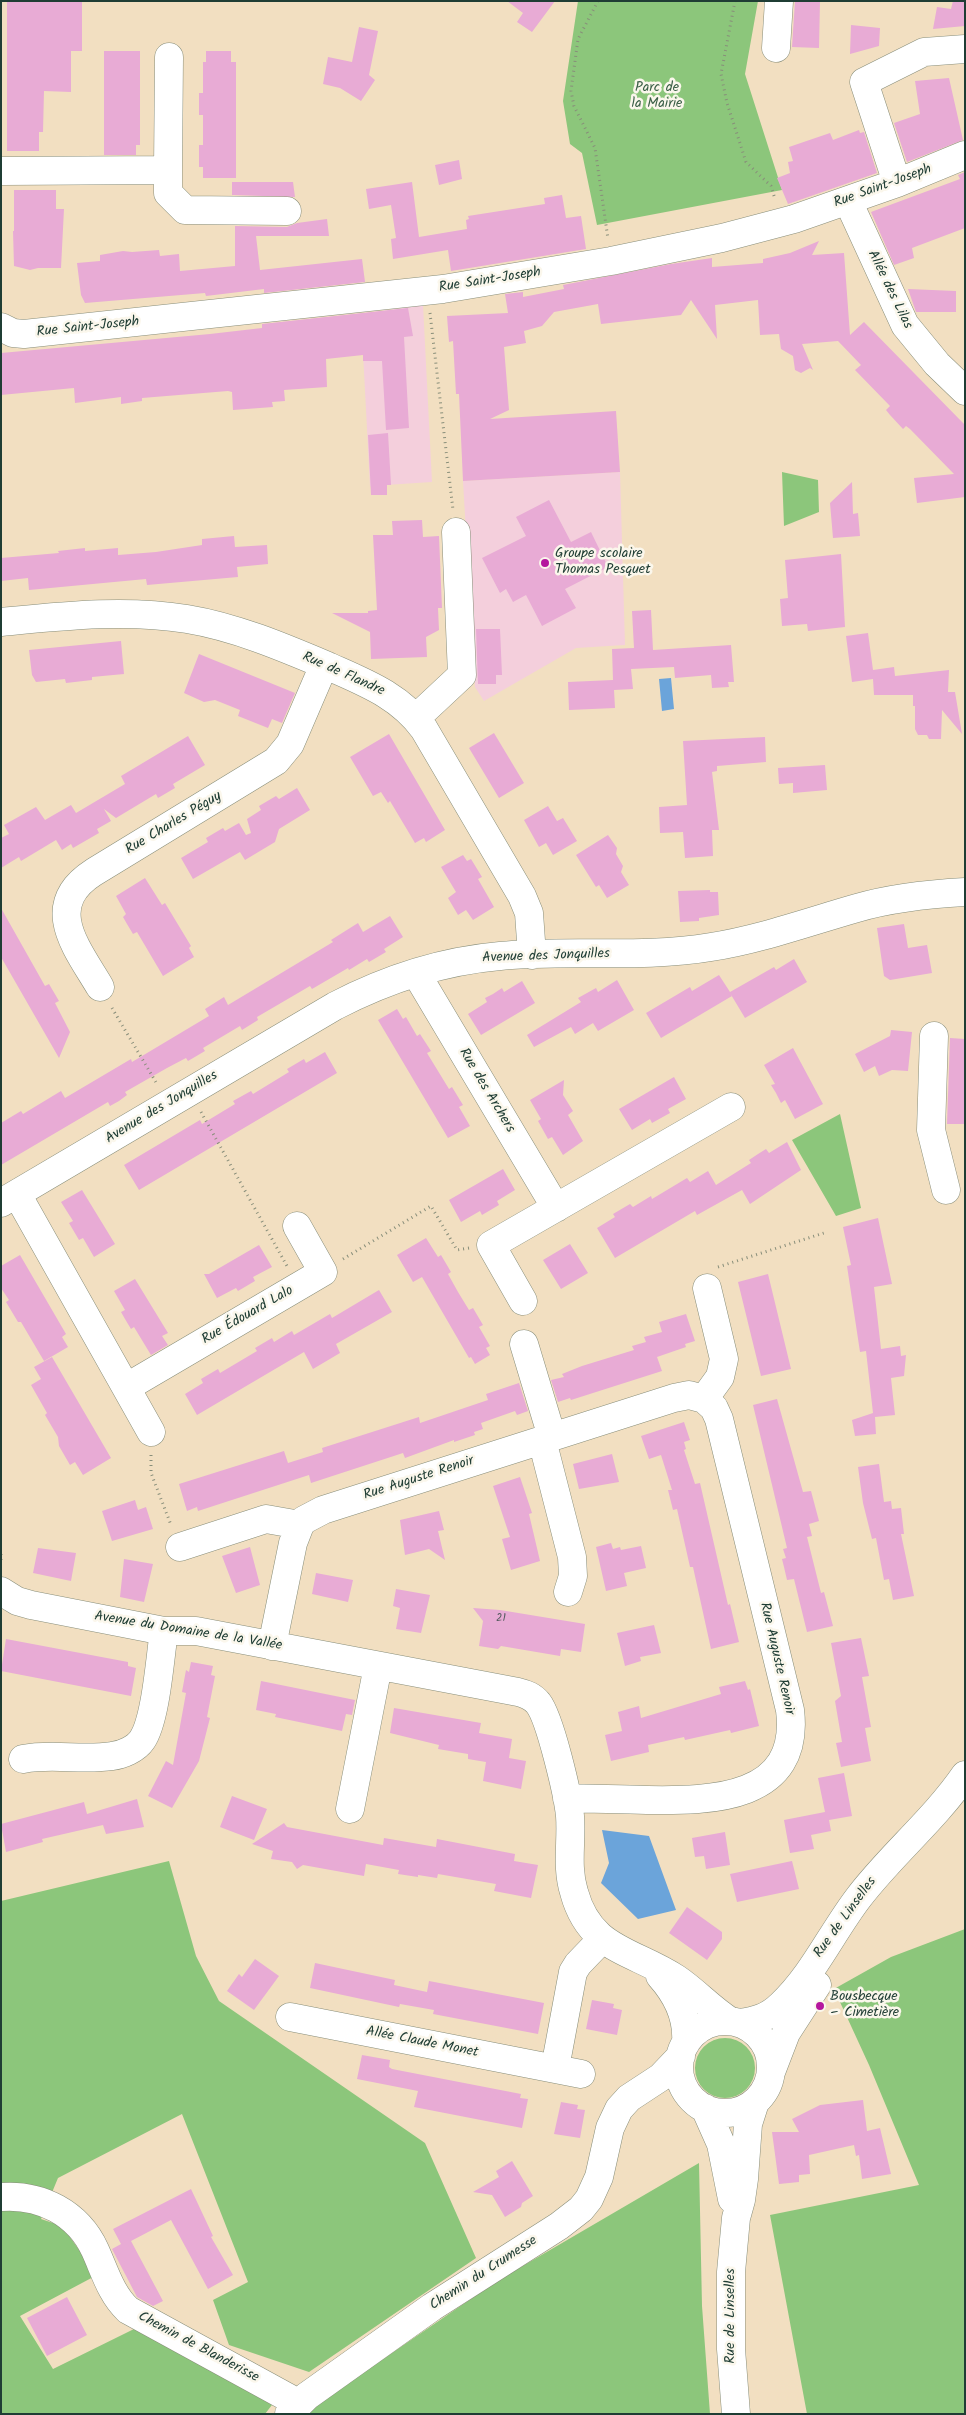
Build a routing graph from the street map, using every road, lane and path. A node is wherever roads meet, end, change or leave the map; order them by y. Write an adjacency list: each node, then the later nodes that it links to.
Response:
1 (598, 1): 14 (path)
2 (735, 1): 13 (path)
3 (779, 1): 4 (street)
4 (776, 48)
5 (965, 49): 10 (street)
6 (169, 57): 8 (street)
7 (965, 155): 10 (street, Rue Saint-Joseph)
8 (168, 170): 9 (street); 12 (street)
9 (1, 171)
10 (897, 183): 11 (street, Rue Saint-Joseph)
11 (848, 201): 13 (street, Rue Saint-Joseph); 17 (street, Allée des Lilas)
12 (287, 211)
13 (782, 222): 14 (street, Rue Saint-Joseph)
14 (612, 261): 15 (street, Rue Saint-Joseph)
15 (427, 290): 16 (street, Rue Saint-Joseph); 18 (path)
16 (1, 327)
17 (965, 391)
18 (456, 532): 21 (street)
19 (1, 622): 20 (street, Rue de Flandre)
20 (324, 665): 21 (street, Rue de Flandre); 25 (street, Rue Charles Péguy)
21 (416, 718): 23 (street, Rue de Flandre)
22 (965, 892): 23 (street, Avenue des Jonquilles)
23 (532, 955): 24 (street, Avenue des Jonquilles)
24 (416, 974): 27 (street, Avenue des Jonquilles); 31 (street, Rue des Archers)
25 (100, 988): 27 (path)
26 (934, 1036): 29 (street)
27 (179, 1098): 30 (street, Avenue des Jonquilles); 36 (path)
28 (732, 1107): 31 (street)
29 (946, 1190)
30 (9, 1198): 40 (street)
31 (556, 1208): 34 (street)
32 (297, 1226): 35 (street)
33 (827, 1232): 37 (path)
34 (491, 1245): 35 (path); 38 (street)
35 (324, 1272): 36 (street, Rue Édouard Lalo)
36 (298, 1286): 40 (street, Rue Édouard Lalo)
37 (707, 1288): 41 (street)
38 (523, 1301)
39 (524, 1344): 43 (street)
40 (127, 1387): 42 (street)
41 (704, 1399): 43 (street, Rue Auguste Renoir); 55 (street, Rue Auguste Renoir)
42 (151, 1432): 45 (path)
43 (547, 1439): 44 (street, Rue Auguste Renoir); 49 (street)
44 (300, 1525): 45 (street); 51 (street)
45 (180, 1546)
46 (1, 1554): 47 (path)
47 (1, 1560)
48 (1, 1591): 50 (street, Avenue du Domaine de la Vallée)
49 (568, 1592)
50 (164, 1631): 51 (street, Avenue du Domaine de la Vallée); 53 (street)
51 (272, 1646): 52 (street, Avenue du Domaine de la Vallée)
52 (378, 1666): 55 (street, Avenue du Domaine de la Vallée); 57 (street)
53 (23, 1760)
54 (965, 1775): 61 (street, Rue de Linselles)
55 (567, 1798): 58 (street, Avenue du Domaine de la Vallée)
56 (965, 1800): 64 (street, Rue de Linselles)
57 (350, 1809)
58 (602, 1939): 59 (street, Avenue du Domaine de la Vallée); 63 (street)
59 (648, 1965): 61 (street, Avenue du Domaine de la Vallée); 62 (street, Avenue du Domaine de la Vallée)
60 (290, 2017): 63 (street, Allée Claude Monet)
61 (735, 2022): 62 (street); 64 (street)
62 (684, 2049): 66 (street, Chemin du Crumesse); 68 (street)
63 (555, 2068): 65 (street, Allée Claude Monet)
64 (771, 2072): 67 (street)
65 (581, 2074)
66 (629, 2098): 68 (street); 71 (street, Chemin du Crumesse)
67 (755, 2102): 68 (street); 70 (street, Rue de Linselles)
68 (700, 2104): 70 (street, Rue de Linselles)
69 (1, 2197): 71 (street, Chemin de Blanderisse)
70 (736, 2218): 72 (street, Rue de Linselles)
71 (294, 2408)
72 (736, 2414)

